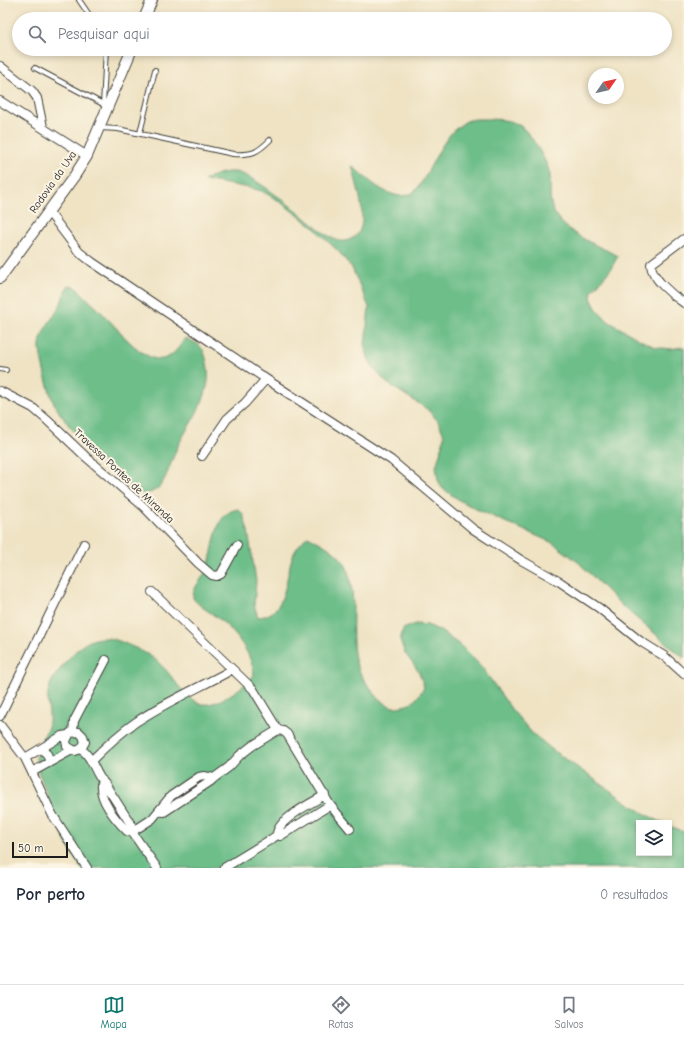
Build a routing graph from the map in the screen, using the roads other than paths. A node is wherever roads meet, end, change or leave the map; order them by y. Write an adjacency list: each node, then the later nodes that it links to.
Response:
1 (79, 0): 3 (lane)
2 (152, 0): 4 (street)
3 (87, 12)
4 (147, 12)
5 (106, 56): 11 (lane)
6 (129, 56): 12 (street, Rodovia da Uva)
7 (0, 66): 13 (street)
8 (35, 68): 11 (lane)
9 (155, 70): 14 (lane)
10 (0, 101): 13 (street)
11 (103, 104): 12 (lane)
12 (101, 124): 14 (lane); 16 (street, Rodovia da Uva)
13 (43, 127): 16 (street)
14 (140, 133): 15 (lane)
15 (270, 140)
16 (87, 156): 17 (street, Rodovia da Uva)
17 (48, 211): 19 (street, Rodovia da Uva); 23 (street)
18 (684, 239): 20 (street)
19 (0, 278)
20 (684, 303)
21 (0, 369): 22 (lane)
22 (6, 370)
23 (266, 379): 25 (street); 31 (street)
24 (0, 391): 27 (street, Travessa Pontes de Miranda)
25 (202, 456)
26 (84, 544): 32 (street)
27 (237, 545)
28 (152, 592): 30 (street)
29 (106, 660): 35 (street)
30 (231, 669): 34 (street); 39 (street)
31 (684, 674)
32 (0, 716)
33 (0, 725): 38 (street)
34 (278, 730): 42 (street); 45 (street)
35 (70, 734): 36 (street); 37 (street); 37 (street)
36 (41, 749): 38 (street); 40 (street)
37 (76, 750): 39 (street); 40 (street)
38 (25, 758): 41 (street)
39 (92, 760): 45 (street)
40 (50, 762): 41 (street)
41 (32, 772): 47 (street)
42 (325, 795): 43 (street); 46 (street)
43 (330, 805): 44 (street); 46 (street)
44 (350, 829)
45 (132, 832): 48 (street)
46 (277, 835): 49 (street)
47 (87, 868)
48 (157, 868)
49 (224, 868)

